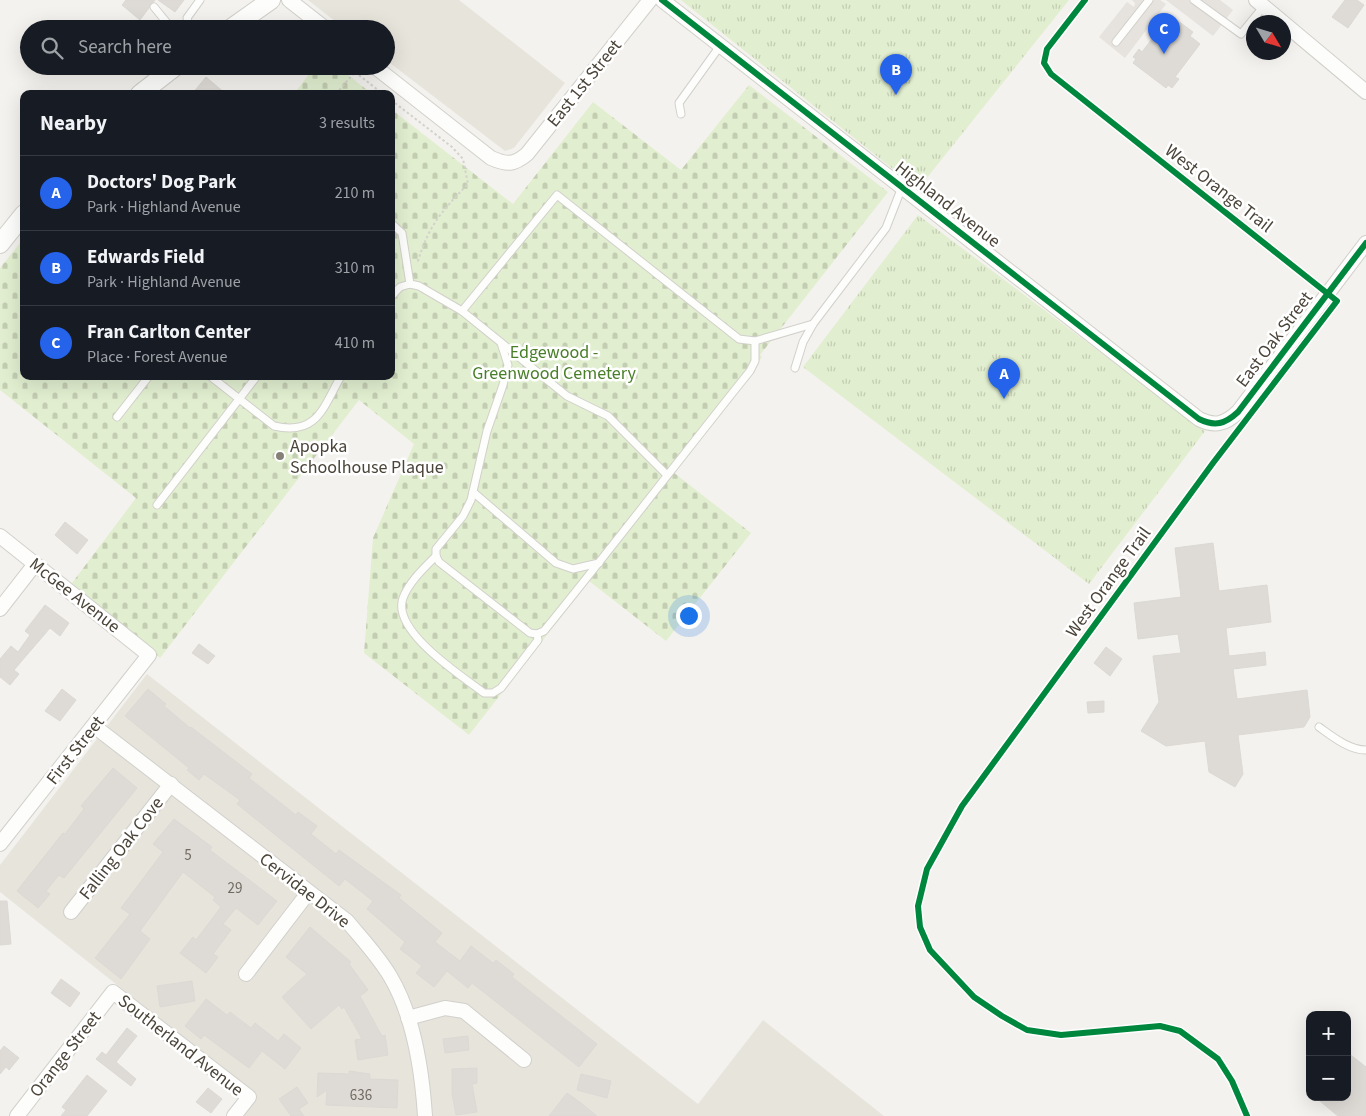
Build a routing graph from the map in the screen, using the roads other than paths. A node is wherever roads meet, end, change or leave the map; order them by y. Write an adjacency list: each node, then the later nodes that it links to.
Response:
1 (200, 0): 11 (lane)
2 (271, 0): 12 (street)
3 (289, 0): 13 (street)
4 (650, 0): 17 (street, East 1st Street)
5 (662, 0): 15 (street, Highland Avenue)
6 (1149, 0): 14 (lane)
7 (1194, 0): 8 (lane)
8 (1263, 2): 19 (street)
9 (154, 7): 10 (lane)
10 (165, 20)
11 (188, 20)
12 (243, 20)
13 (315, 20)
14 (1116, 42)
15 (720, 46): 20 (lane); 21 (street, Highland Avenue)
16 (164, 75): 18 (street)
17 (385, 75)
18 (145, 90)
19 (1366, 92)
20 (682, 114)
21 (902, 187): 29 (lane); 39 (street, Highland Avenue)
22 (20, 220): 25 (street)
23 (395, 227): 26 (lane)
24 (1366, 243): 39 (street, East Oak Street)
25 (0, 244)
26 (410, 284): 27 (lane); 28 (lane)
27 (395, 293)
28 (462, 311): 30 (lane); 31 (lane)
29 (812, 324): 30 (lane); 32 (lane)
30 (755, 341): 40 (lane)
31 (501, 343): 40 (lane); 41 (lane)
32 (795, 368)
33 (146, 380): 38 (lane)
34 (215, 380): 37 (lane)
35 (254, 380): 37 (lane)
36 (339, 380): 37 (lane)
37 (239, 399): 42 (lane)
38 (117, 417)
39 (1219, 424)
40 (666, 475): 45 (lane)
41 (473, 492): 44 (lane); 45 (lane)
42 (157, 504)
43 (0, 536): 46 (street, McGee Avenue)
44 (436, 556): 48 (lane); 48 (lane)
45 (600, 563): 48 (lane)
46 (35, 564): 47 (street); 49 (street, McGee Avenue)
47 (0, 609)
48 (537, 634)
49 (149, 655): 50 (street, First Street)
50 (94, 726): 53 (street, Cervidae Drive); 54 (street, First Street)
51 (1319, 727): 52 (lane)
52 (1366, 750)
53 (171, 784): 55 (street, Cervidae Drive); 56 (street, Falling Oak Cove)
54 (0, 844)
55 (308, 893): 57 (street); 59 (street, Cervidae Drive)
56 (71, 912)
57 (246, 974)
58 (113, 992): 61 (street, Orange Street); 62 (street, Southerland Avenue)
59 (408, 1018): 60 (street); 63 (street, Cervidae Drive)
60 (524, 1060)
61 (17, 1116)
62 (234, 1116)
63 (425, 1116)

